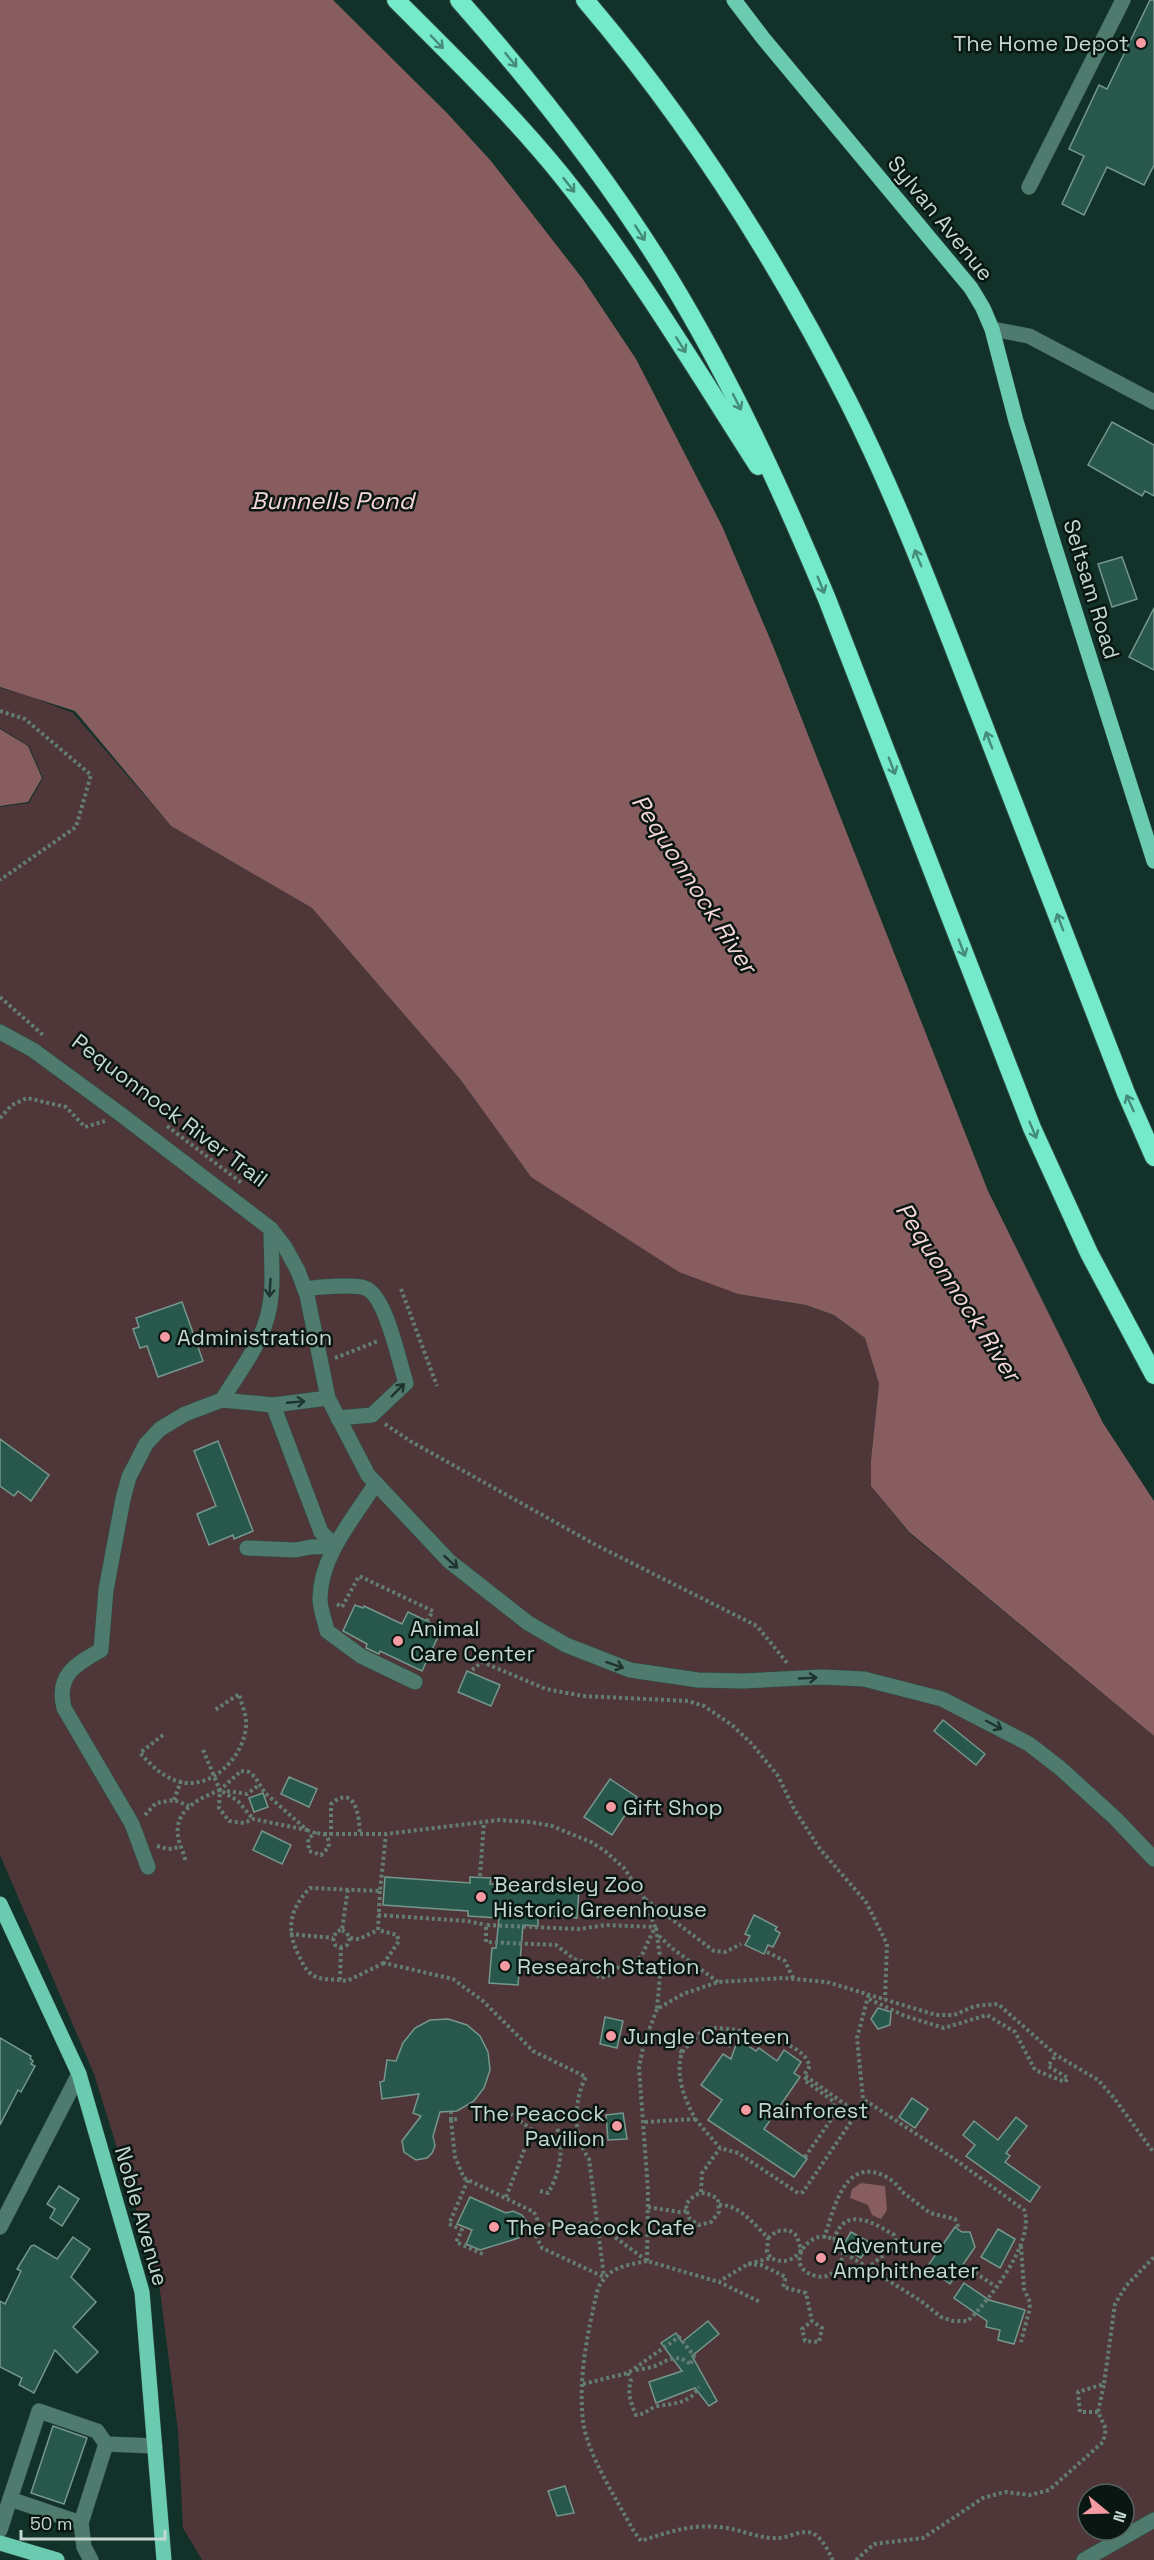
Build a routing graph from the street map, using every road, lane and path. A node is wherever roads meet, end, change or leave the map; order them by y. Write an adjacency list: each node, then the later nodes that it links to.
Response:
1 (396, 0): 9 (highway, one-way to 9)
2 (459, 0): 9 (highway, one-way to 9)
3 (585, 0): 20 (highway, one-way to 3)
4 (734, 0): 7 (main road, Sylvan Avenue)
5 (1123, 0): 6 (street)
6 (1029, 187)
7 (992, 329): 8 (street); 11 (main road, Seltsam Road)
8 (1154, 402)
9 (798, 530): 27 (highway, one-way to 27)
10 (0, 711): 13 (path)
11 (1151, 837): 12 (main road, Seltsam Road)
12 (1154, 861)
13 (0, 880)
14 (0, 997): 16 (path, Pequonnock River Trail)
15 (0, 1032): 17 (street)
16 (47, 1038)
17 (123, 1116): 18 (path); 22 (street)
18 (0, 1118)
19 (166, 1125): 21 (path, Pequonnock River Trail)
20 (1154, 1157)
21 (247, 1187)
22 (271, 1229): 23 (street); 30 (street, one-way to 30)
23 (305, 1289): 29 (street); 32 (street, one-way to 23)
24 (401, 1289): 28 (path)
25 (332, 1348): 26 (path)
26 (336, 1369)
27 (1154, 1375)
28 (437, 1386)
29 (328, 1398): 31 (street, one-way to 29); 33 (street)
30 (222, 1400): 31 (street); 64 (street)
31 (273, 1405): 35 (street)
32 (372, 1415): 33 (street); 39 (path)
33 (338, 1418): 34 (street)
34 (376, 1483): 35 (street); 62 (street, one-way to 62)
35 (335, 1546): 36 (street); 37 (street)
36 (247, 1548)
37 (321, 1595): 38 (path); 43 (street)
38 (427, 1621)
39 (789, 1664): 40 (path); 41 (path)
40 (799, 1664)
41 (778, 1665)
42 (472, 1670): 87 (path)
43 (415, 1682)
44 (215, 1710): 47 (path)
45 (163, 1735): 48 (path)
46 (203, 1750): 47 (path)
47 (214, 1774): 48 (path); 50 (path)
48 (181, 1781): 51 (path)
49 (260, 1785): 50 (path); 50 (path); 56 (path)
50 (220, 1790): 53 (path); 54 (path); 54 (path)
51 (174, 1800): 52 (path); 53 (path)
52 (156, 1803)
53 (189, 1806): 63 (path)
54 (253, 1819): 56 (path)
55 (484, 1822): 60 (path); 65 (path); 68 (path)
56 (307, 1830): 57 (path)
57 (315, 1833): 58 (path); 58 (path)
58 (324, 1834): 61 (path)
59 (360, 1834): 60 (path); 61 (path); 61 (path)
60 (386, 1834): 67 (path)
61 (331, 1835)
62 (1154, 1859)
63 (185, 1860)
64 (148, 1867)
65 (480, 1875)
66 (348, 1888): 67 (path); 73 (path); 75 (path)
67 (380, 1891): 70 (path)
68 (644, 1898): 72 (path); 79 (path)
69 (0, 1904): 94 (main road, Noble Avenue)
70 (378, 1915): 71 (path); 74 (path)
71 (486, 1925): 72 (path); 72 (path)
72 (655, 1927): 76 (path)
73 (342, 1930): 77 (path); 78 (path)
74 (378, 1930): 78 (path); 82 (path)
75 (290, 1934): 77 (path); 84 (path)
76 (658, 1936): 85 (path); 88 (path)
77 (333, 1938): 80 (path)
78 (350, 1938): 80 (path)
79 (741, 1944)
80 (341, 1947): 84 (path)
81 (767, 1952): 83 (path)
82 (384, 1963): 84 (path); 104 (path)
83 (793, 1978): 85 (path); 86 (path)
84 (340, 1980)
85 (718, 1982): 88 (path)
86 (869, 1996): 87 (path); 93 (path); 96 (path)
87 (885, 1999): 93 (path)
88 (657, 2008): 90 (path)
89 (722, 2030): 91 (path); 92 (path); 95 (path)
90 (649, 2031): 92 (path); 101 (path)
91 (731, 2046)
92 (682, 2052): 100 (path)
93 (1056, 2055): 108 (path)
94 (78, 2074): 119 (street); 148 (main road, Noble Avenue)
95 (807, 2077): 98 (path); 109 (path)
96 (863, 2099): 98 (path); 124 (path)
97 (451, 2112): 110 (path)
98 (857, 2113): 107 (path)
99 (511, 2114): 103 (path)
100 (695, 2118): 101 (path); 107 (path)
101 (645, 2122): 115 (path)
102 (557, 2127): 105 (path)
103 (532, 2130): 106 (path); 113 (path)
104 (579, 2132): 105 (path); 117 (path)
105 (560, 2134): 106 (path)
106 (560, 2146): 111 (path)
107 (720, 2148): 112 (path)
108 (1154, 2153)
109 (805, 2157)
110 (468, 2180): 113 (path); 127 (path)
111 (540, 2191)
112 (701, 2192): 114 (path); 116 (path)
113 (506, 2197): 118 (path)
114 (720, 2205): 116 (path); 121 (path)
115 (648, 2207): 116 (path); 130 (path)
116 (687, 2211)
117 (596, 2223): 118 (path); 130 (path); 136 (path)
118 (536, 2225): 136 (path)
119 (0, 2227)
120 (959, 2229): 122 (path)
121 (768, 2238): 125 (path); 129 (path)
122 (824, 2238): 123 (path); 125 (path)
123 (834, 2240): 126 (path); 135 (path)
124 (1020, 2246): 138 (path); 141 (path)
125 (801, 2250): 131 (path); 134 (path)
126 (843, 2253): 134 (path); 135 (path)
127 (485, 2255)
128 (1154, 2257): 144 (path)
129 (771, 2258): 131 (path); 132 (path)
130 (647, 2261): 136 (path); 137 (path)
131 (787, 2262): 134 (path)
132 (748, 2264): 137 (path); 140 (path)
133 (965, 2266): 138 (path)
134 (802, 2267)
135 (867, 2268): 138 (path)
136 (604, 2277): 143 (path)
137 (719, 2282): 139 (path)
138 (995, 2286)
139 (760, 2302)
140 (812, 2320): 140 (path)
141 (1021, 2342)
142 (630, 2372): 142 (path); 143 (path); 145 (path)
143 (583, 2384): 157 (path)
144 (1104, 2384): 146 (path); 146 (path)
145 (699, 2387)
146 (1098, 2412): 158 (path)
147 (106, 2444): 148 (street); 149 (street); 151 (street)
148 (154, 2446): 156 (main road, Noble Avenue)
149 (10, 2499): 151 (street); 152 (street)
150 (1154, 2520): 159 (street)
151 (81, 2523): 155 (street)
152 (0, 2530)
153 (0, 2543): 154 (main road)
154 (57, 2560)
155 (91, 2560)
156 (164, 2560)
157 (833, 2560)
158 (856, 2560)
159 (1084, 2560)

